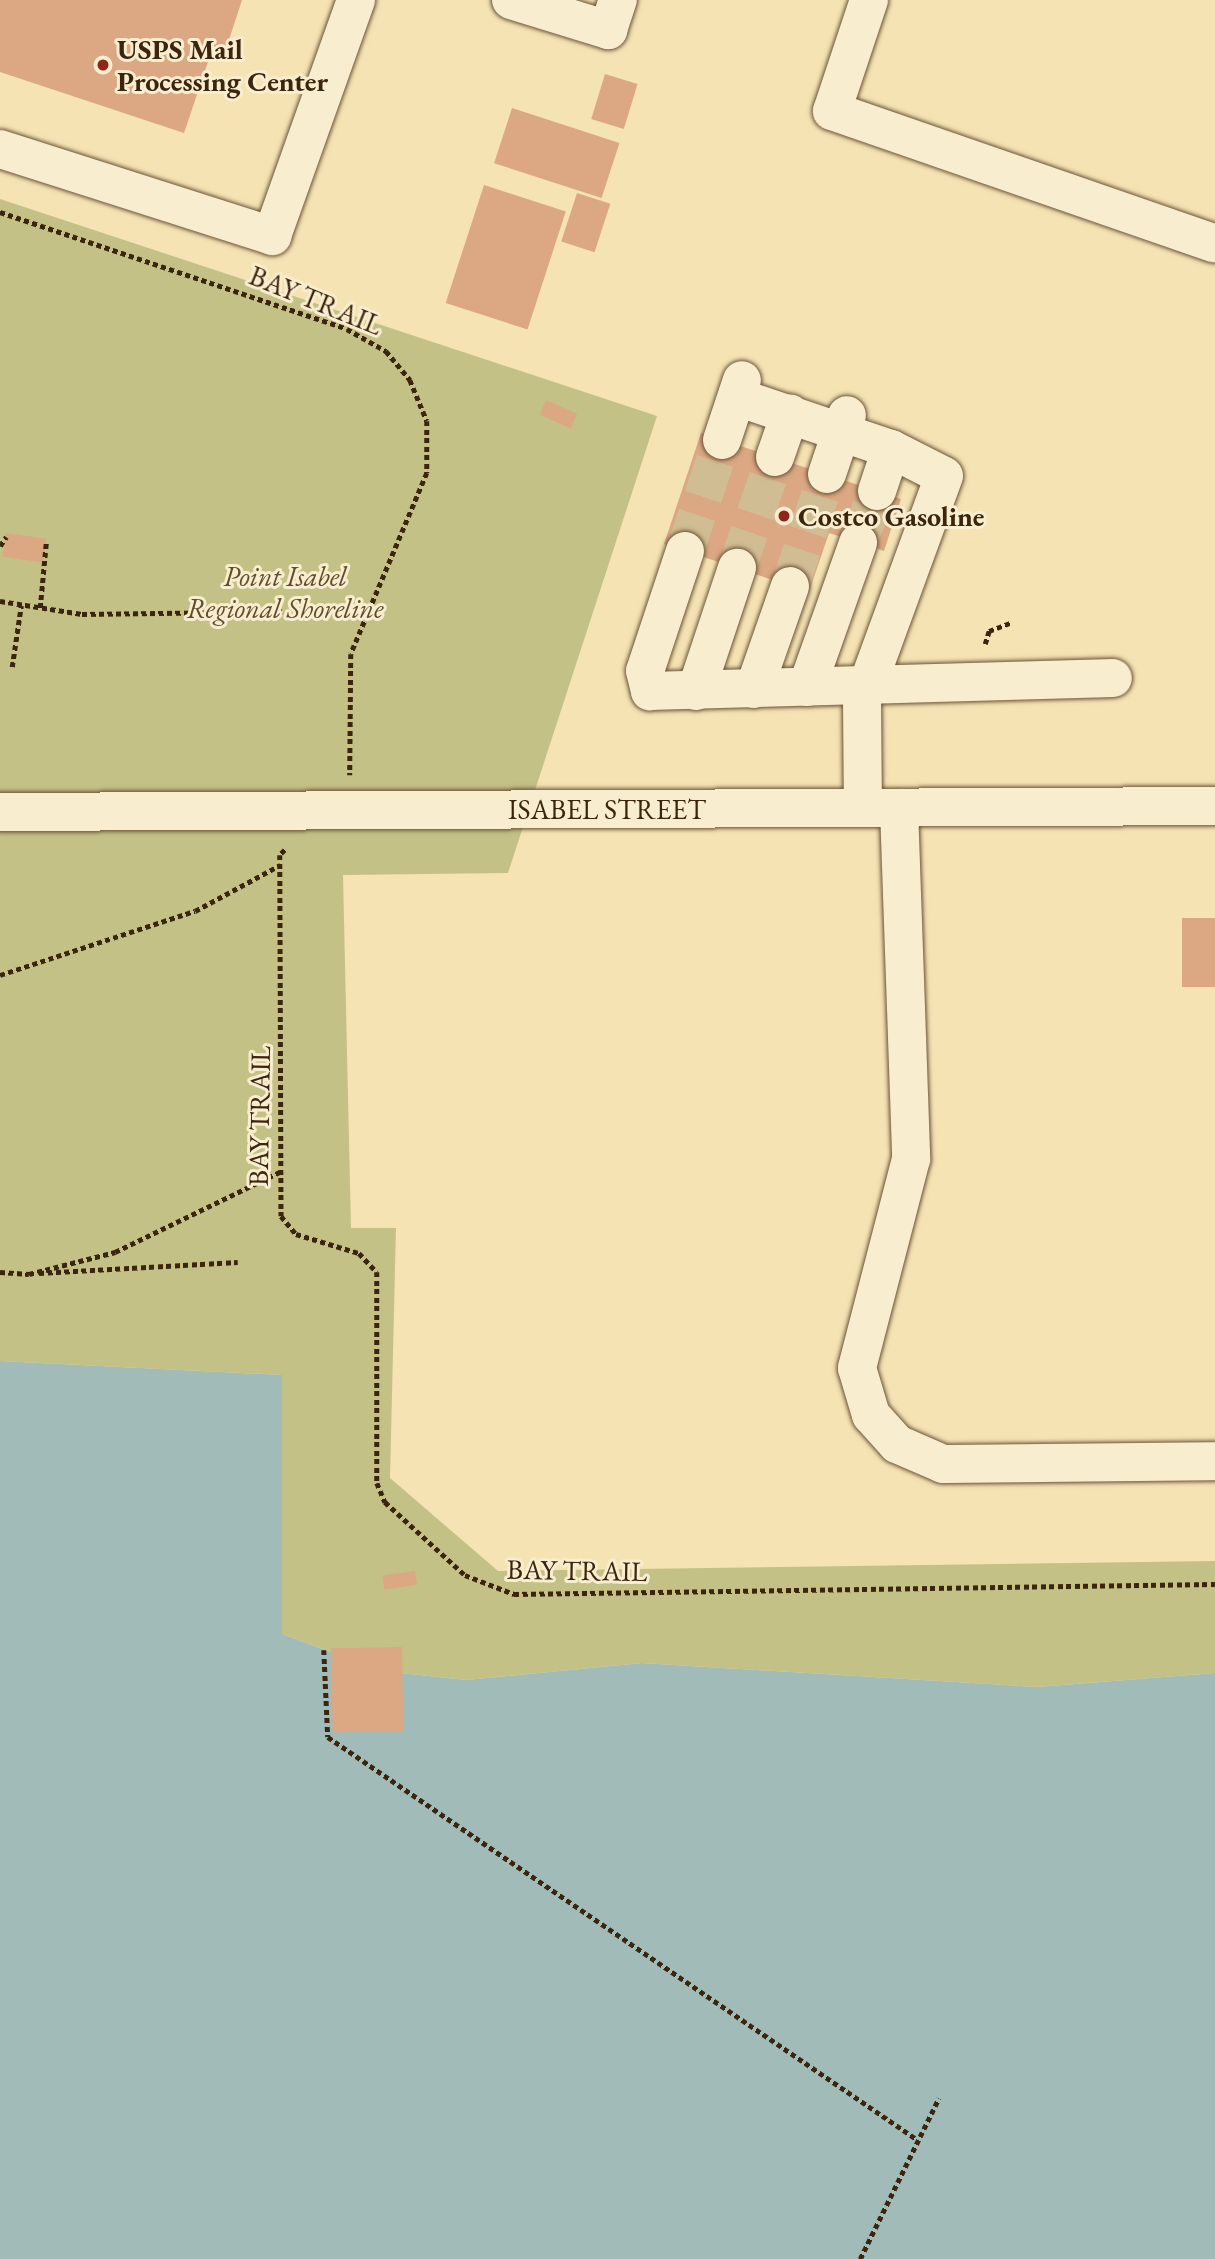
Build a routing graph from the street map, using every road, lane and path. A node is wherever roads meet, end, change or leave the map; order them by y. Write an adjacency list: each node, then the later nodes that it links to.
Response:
1 (356, 0): 5 (street)
2 (511, 0): 3 (street)
3 (618, 0)
4 (869, 0): 7 (street)
5 (0, 149)
6 (0, 212): 32 (path, BAY TRAIL)
7 (1215, 244)
8 (790, 414): 9 (street); 10 (street); 12 (street)
9 (844, 423): 11 (street); 13 (street)
10 (722, 440)
11 (891, 449): 14 (street); 28 (street)
12 (775, 457)
13 (827, 474)
14 (877, 491)
15 (6, 537): 18 (path)
16 (858, 542): 29 (street)
17 (46, 544): 24 (path)
18 (0, 546)
19 (685, 551): 31 (street)
20 (737, 568): 31 (street)
21 (790, 586): 30 (street)
22 (0, 601): 23 (path)
23 (21, 606): 24 (path); 26 (path)
24 (40, 608): 25 (path)
25 (322, 611)
26 (12, 667)
27 (1113, 678): 28 (street)
28 (867, 685): 29 (street); 34 (street)
29 (807, 687): 30 (street)
30 (754, 689): 31 (street)
31 (696, 691)
32 (350, 775)
33 (1215, 806): 34 (street, ISABEL STREET)
34 (881, 808): 35 (street, ISABEL STREET); 43 (street)
35 (0, 812)
36 (280, 855): 37 (path, BAY TRAIL)
37 (280, 865): 38 (path); 39 (path, BAY TRAIL)
38 (0, 975)
39 (281, 1171): 42 (path); 44 (path, BAY TRAIL)
40 (238, 1262): 42 (path)
41 (0, 1272): 42 (path)
42 (29, 1274)
43 (1215, 1461)
44 (1215, 1584)
45 (324, 1650): 47 (path)
46 (939, 2098): 47 (path)
47 (918, 2140): 48 (path)
48 (860, 2259)

